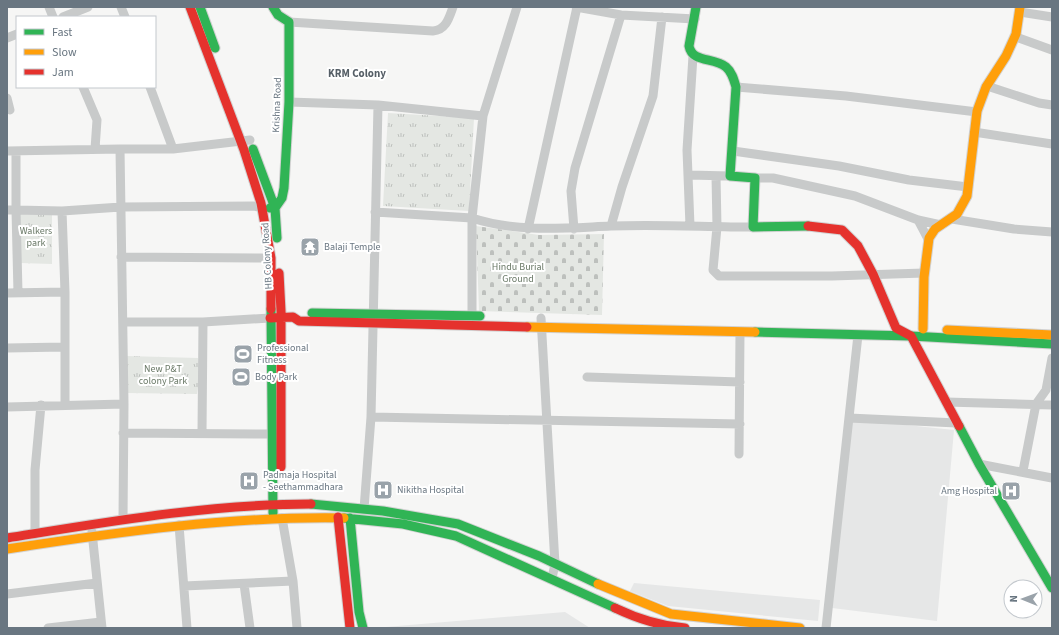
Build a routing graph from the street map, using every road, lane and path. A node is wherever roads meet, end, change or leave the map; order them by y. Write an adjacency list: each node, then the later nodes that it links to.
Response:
1 (88, 7): 13 (street)
2 (190, 7): 33 (street)
3 (200, 7): 33 (street, HB Colony Road)
4 (273, 7): 17 (street)
5 (453, 7): 17 (street)
6 (517, 7): 31 (street)
7 (577, 7): 9 (street); 59 (street)
8 (696, 7): 16 (street)
9 (603, 9): 12 (street)
10 (1020, 10): 15 (street); 18 (street)
11 (642, 12): 12 (street); 14 (street)
12 (621, 15): 60 (street)
13 (66, 16)
14 (662, 17): 16 (street); 55 (street)
15 (1052, 17)
16 (695, 19): 20 (street)
17 (289, 22): 26 (street, Krishna Road)
18 (1016, 37): 19 (street); 21 (street)
19 (1052, 50)
20 (693, 56): 22 (street); 40 (street)
21 (987, 86): 28 (street); 30 (street)
22 (736, 87): 30 (street); 39 (street)
23 (84, 88): 35 (street)
24 (150, 88): 37 (street)
25 (7, 98): 29 (street)
26 (289, 102): 27 (street); 47 (street, Krishna Road)
27 (378, 105): 31 (street); 50 (street)
28 (1052, 105)
29 (10, 110)
30 (977, 112): 32 (street)
31 (483, 116): 51 (street)
32 (974, 132): 34 (street); 44 (street)
33 (246, 141): 37 (street); 46 (street); 47 (street, HB Colony Road)
34 (1052, 144)
35 (95, 149): 36 (street); 38 (street)
36 (120, 149): 37 (street); 45 (street)
37 (173, 150)
38 (12, 151): 48 (street)
39 (732, 151): 42 (street); 44 (street)
40 (689, 175): 41 (street); 56 (street)
41 (716, 176): 42 (street); 57 (street)
42 (730, 176): 43 (street)
43 (755, 178): 53 (street); 58 (street)
44 (968, 187): 52 (street)
45 (121, 207): 46 (street); 49 (street); 63 (street)
46 (264, 208): 47 (street); 64 (street)
47 (275, 208): 73 (street, HB Colony Road)
48 (12, 210): 49 (street); 69 (street)
49 (62, 211): 67 (street)
50 (375, 212): 51 (street); 70 (street)
51 (472, 218): 59 (street); 71 (street)
52 (952, 219): 54 (street); 61 (street)
53 (918, 220): 54 (street); 62 (street)
54 (942, 225): 62 (street)
55 (611, 226): 56 (street); 60 (street)
56 (690, 226): 57 (street)
57 (717, 227): 58 (street); 66 (street)
58 (753, 227): 66 (street)
59 (528, 229): 60 (street)
60 (574, 229)
61 (1052, 232)
62 (928, 239): 65 (street)
63 (121, 258): 64 (street); 77 (street)
64 (271, 258): 75 (street)
65 (924, 273): 66 (street); 82 (street)
66 (875, 275): 81 (street)
67 (65, 292): 69 (street); 88 (street)
68 (7, 293): 69 (street)
69 (18, 293)
70 (374, 313): 71 (street); 76 (street); 79 (street)
71 (472, 316): 72 (street)
72 (487, 316)
73 (280, 317): 75 (street); 76 (street); 112 (street, HB Colony Road)
74 (526, 317): 80 (street)
75 (270, 318): 78 (street); 107 (street)
76 (293, 318): 79 (street)
77 (123, 322): 78 (street); 95 (street)
78 (202, 322): 105 (street)
79 (374, 322): 80 (street); 100 (street)
80 (541, 322): 81 (street); 83 (street); 102 (street)
81 (896, 328): 82 (street); 86 (street)
82 (923, 329): 85 (street)
83 (740, 332): 84 (street); 92 (street)
84 (858, 335): 86 (street); 101 (street)
85 (1052, 335)
86 (911, 336): 87 (street); 93 (street)
87 (1052, 344)
88 (64, 347): 89 (street); 94 (street)
89 (7, 348)
90 (1052, 358): 96 (street)
91 (587, 377): 92 (street)
92 (740, 382): 104 (street)
93 (946, 402): 96 (street); 103 (street)
94 (65, 404): 95 (street); 97 (street)
95 (124, 404): 106 (street)
96 (1036, 404): 98 (street); 110 (street)
97 (41, 405): 99 (street); 120 (street)
98 (1052, 405)
99 (7, 407)
100 (371, 417): 102 (street); 113 (street)
101 (849, 418): 103 (street); 143 (street)
102 (547, 419): 104 (street); 124 (street)
103 (957, 423): 109 (street)
104 (740, 424): 108 (street)
105 (202, 432): 106 (street); 107 (street)
106 (123, 433): 117 (street)
107 (272, 434): 112 (street)
108 (739, 454)
109 (979, 464): 110 (street); 130 (street)
110 (1023, 471): 111 (street)
111 (1052, 478)
112 (277, 504): 113 (street); 115 (street, HB Colony Road); 117 (street)
113 (364, 509): 124 (street)
114 (338, 517): 115 (street); 116 (street); 140 (street)
115 (278, 518): 119 (street); 126 (street)
116 (350, 518): 125 (street); 133 (street)
117 (123, 520): 118 (street)
118 (91, 525): 120 (street); 121 (street)
119 (179, 525): 121 (street); 129 (street)
120 (35, 534): 122 (street)
121 (93, 536): 123 (street); 127 (street)
122 (7, 538)
123 (7, 549)
124 (555, 564): 125 (street); 142 (street)
125 (552, 578): 134 (street)
126 (293, 581): 128 (street); 138 (street)
127 (97, 583): 131 (street); 132 (street)
128 (244, 584): 129 (street); 137 (street)
129 (184, 586): 136 (street)
130 (1052, 588)
131 (7, 594)
132 (102, 625): 135 (street)
133 (363, 626): 140 (street)
134 (665, 627): 141 (street)
135 (48, 628)
136 (187, 628)
137 (250, 628)
138 (296, 628)
139 (346, 628): 140 (street)
140 (350, 628)
141 (685, 628)
142 (800, 628)
143 (826, 628)

